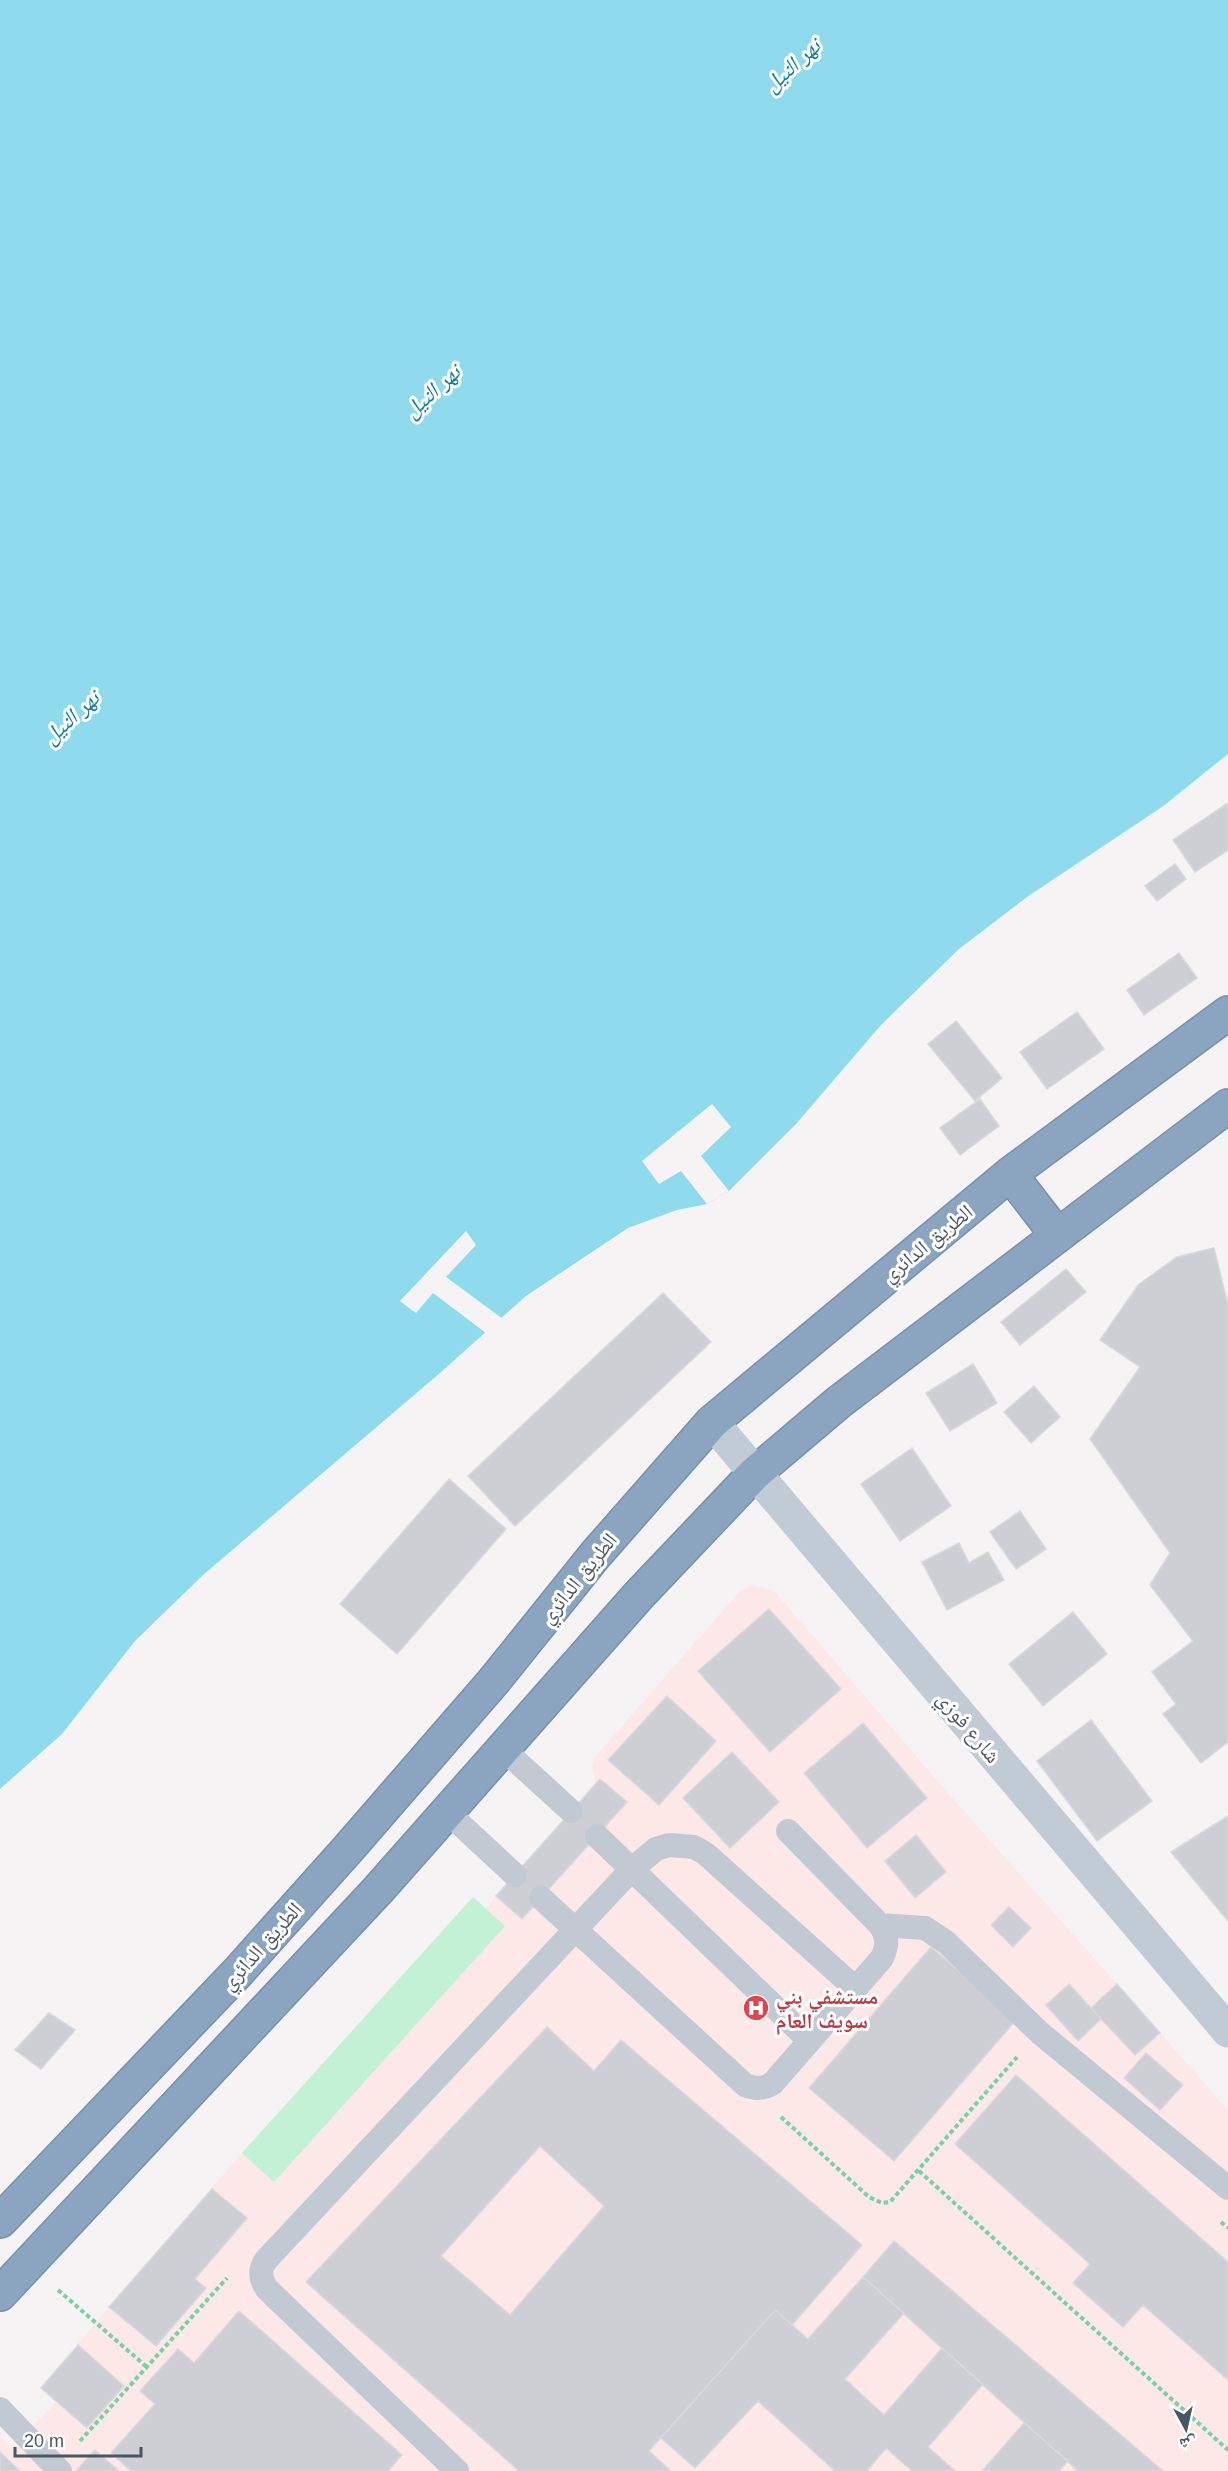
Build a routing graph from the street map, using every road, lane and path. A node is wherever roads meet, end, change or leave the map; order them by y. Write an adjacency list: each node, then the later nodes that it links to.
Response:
1 (1228, 1013): 3 (highway, الطريق الدائري)
2 (1228, 1106): 4 (highway)
3 (1011, 1174): 4 (highway); 5 (highway, الطريق الدائري)
4 (1057, 1235): 6 (highway)
5 (712, 1422): 6 (street, شارع فوزي); 24 (highway, الطريق الدائري)
6 (753, 1474): 7 (highway); 18 (street, شارع فوزي)
7 (503, 1749): 8 (lane); 9 (highway)
8 (571, 1811)
9 (447, 1812): 13 (lane); 26 (highway)
10 (788, 1831): 15 (lane)
11 (597, 1836): 12 (lane)
12 (632, 1869): 16 (lane); 17 (lane); 20 (lane)
13 (515, 1875)
14 (541, 1898): 16 (lane)
15 (880, 1925): 17 (lane); 19 (lane)
16 (575, 1926): 21 (lane); 25 (lane)
17 (855, 1988): 20 (lane)
18 (1228, 2031)
19 (1040, 2032): 22 (path); 23 (lane)
20 (809, 2040): 21 (lane)
21 (745, 2085): 22 (path)
22 (919, 2171): 30 (path)
23 (1228, 2188)
24 (0, 2221)
25 (266, 2259): 28 (path); 32 (lane)
26 (28, 2265): 27 (highway); 28 (path)
27 (0, 2295)
28 (148, 2368): 31 (path)
29 (0, 2409): 31 (lane)
30 (1228, 2450)
31 (58, 2469)
32 (457, 2471)

